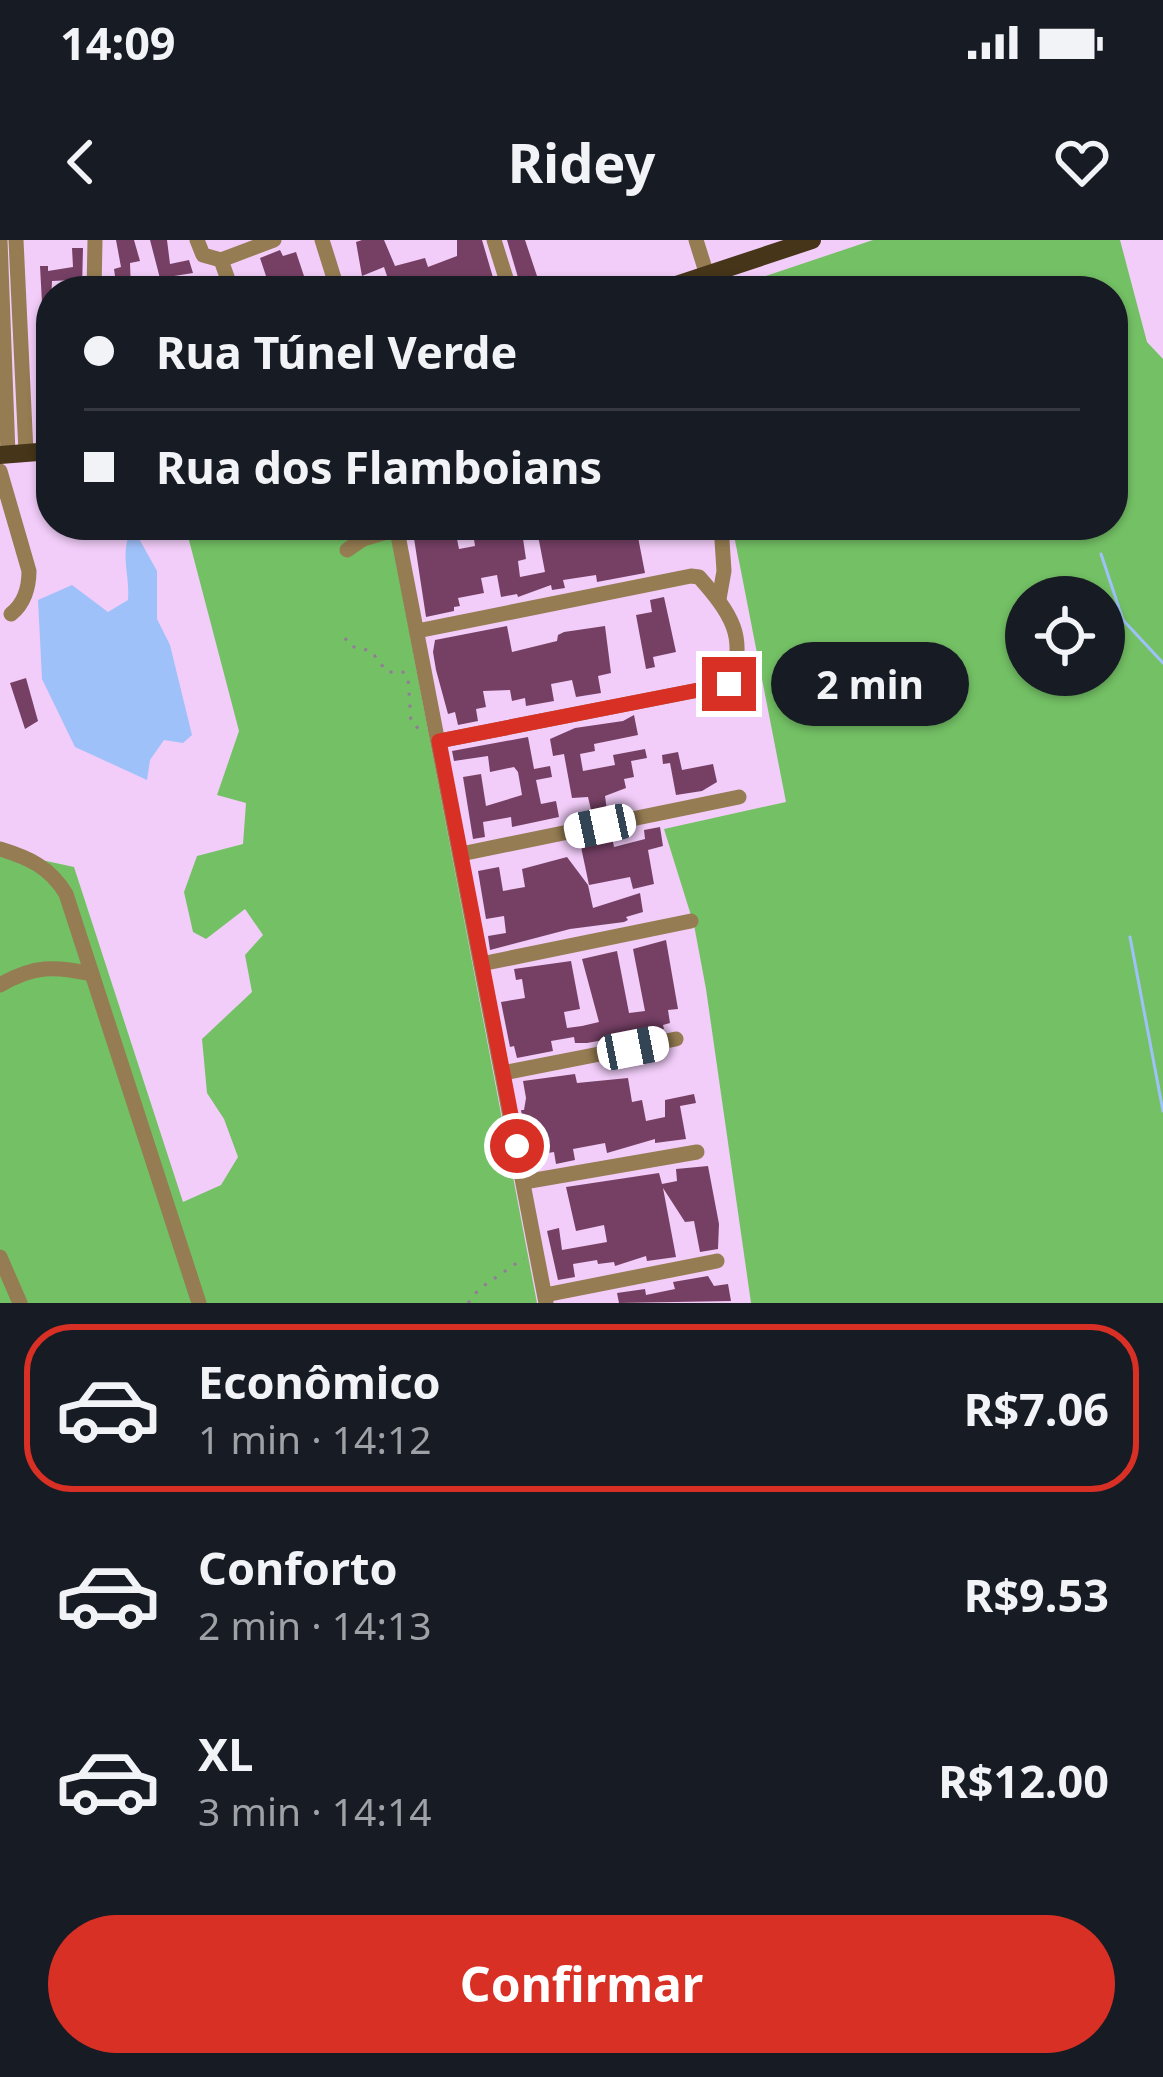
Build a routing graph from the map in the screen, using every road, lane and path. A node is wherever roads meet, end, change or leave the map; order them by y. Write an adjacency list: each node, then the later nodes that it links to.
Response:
1 (0, 240): 16 (street)
2 (16, 240): 16 (street)
3 (95, 240): 12 (street)
4 (197, 240): 10 (street)
5 (274, 240): 10 (street)
6 (322, 240): 14 (street)
7 (494, 240): 15 (street)
8 (696, 240): 11 (street)
9 (812, 240): 11 (main road)
10 (221, 260): 13 (street)
11 (707, 275)
12 (94, 276)
13 (227, 276)
14 (333, 276)
15 (505, 276)
16 (9, 458): 22 (street)
17 (360, 540): 20 (street)
18 (400, 540): 23 (street)
19 (722, 540): 21 (street)
20 (347, 550)
21 (719, 599): 23 (street); 25 (street)
22 (11, 614)
23 (417, 631): 25 (street)
24 (345, 638): 25 (path)
25 (438, 737): 28 (street)
26 (739, 797): 28 (street)
27 (0, 849): 31 (street)
28 (461, 854): 30 (street)
29 (691, 921): 30 (street)
30 (481, 964): 34 (street)
31 (92, 974): 32 (street); 42 (street)
32 (0, 985)
33 (676, 1039): 34 (street)
34 (502, 1073): 36 (street)
35 (697, 1152): 36 (street)
36 (524, 1182): 37 (street)
37 (537, 1253): 40 (street); 43 (path)
38 (0, 1257): 41 (street)
39 (718, 1261): 40 (street)
40 (546, 1299)
41 (20, 1303)
42 (199, 1303)
43 (468, 1303)

